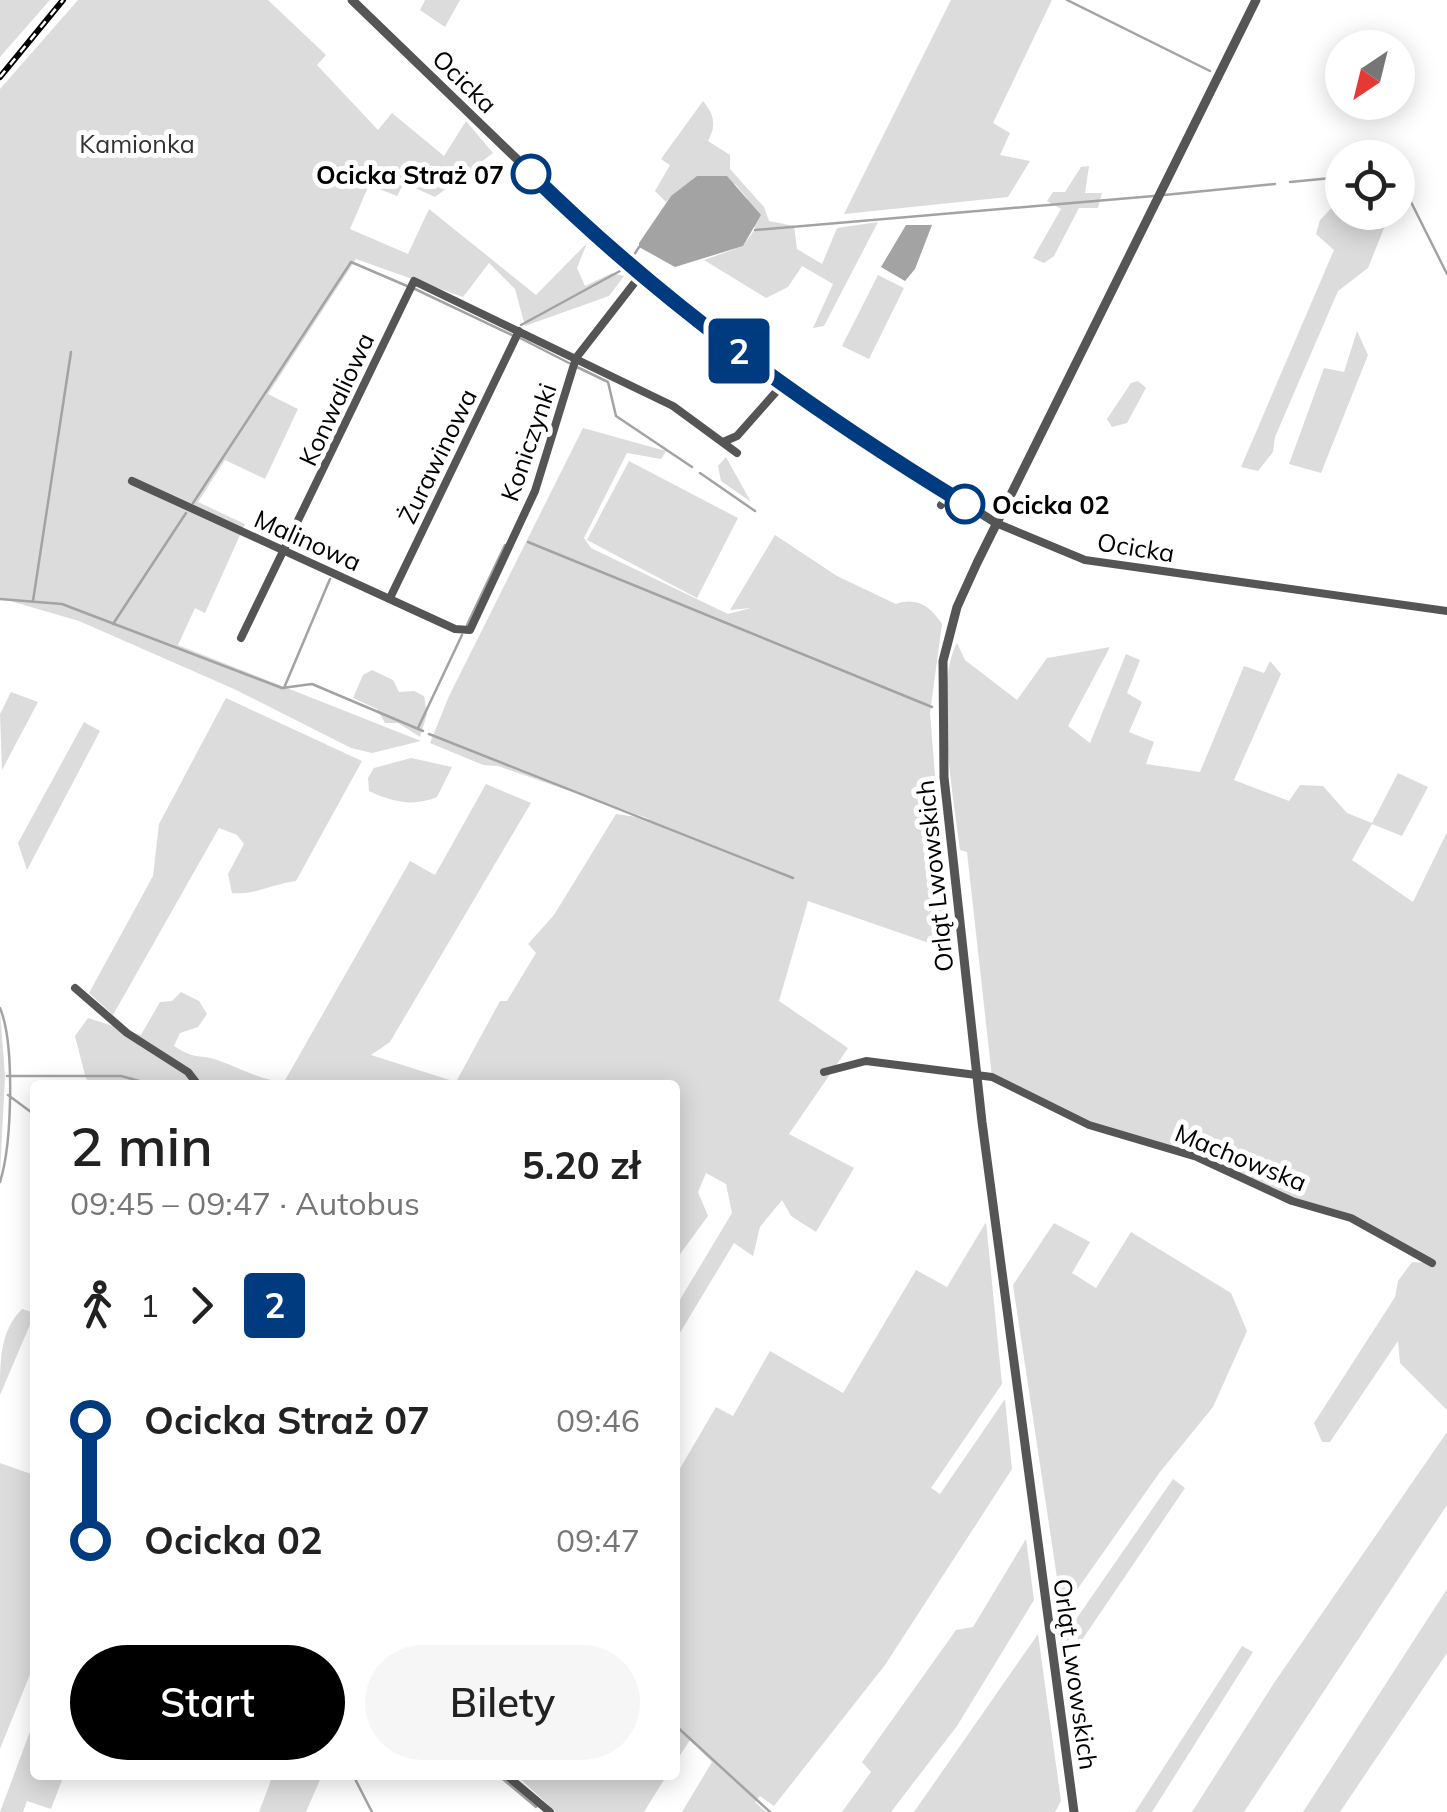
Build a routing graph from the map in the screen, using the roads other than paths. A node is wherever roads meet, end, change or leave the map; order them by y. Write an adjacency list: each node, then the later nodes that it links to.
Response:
1 (352, 0): 3 (street, Ocicka)
2 (1256, 0): 12 (street, Orląt Lwowskich)
3 (639, 277): 5 (street, Koniczynki); 6 (street, Ocicka)
4 (519, 332): 5 (street); 13 (street, Konwaliowa); 14 (street, Żurawinowa)
5 (576, 358): 7 (street); 16 (street, Koniczynki)
6 (783, 384): 7 (street); 10 (street, Ocicka)
7 (723, 442): 8 (street)
8 (737, 453)
9 (132, 482): 13 (street, Malinowa)
10 (948, 494): 11 (street); 12 (street, Ocicka)
11 (941, 505)
12 (996, 523): 15 (street, Ocicka); 20 (street, Orląt Lwowskich)
13 (285, 553): 14 (street, Malinowa); 17 (street, Konwaliowa)
14 (390, 598): 16 (street, Malinowa)
15 (1447, 611)
16 (470, 630)
17 (241, 638)
18 (75, 988): 21 (street)
19 (824, 1072): 20 (street, Machowska)
20 (977, 1076): 22 (street, Machowska); 25 (street, Orląt Lwowskich)
21 (194, 1080)
22 (1432, 1263)
23 (512, 1780): 24 (street)
24 (550, 1812)
25 (1074, 1812)

